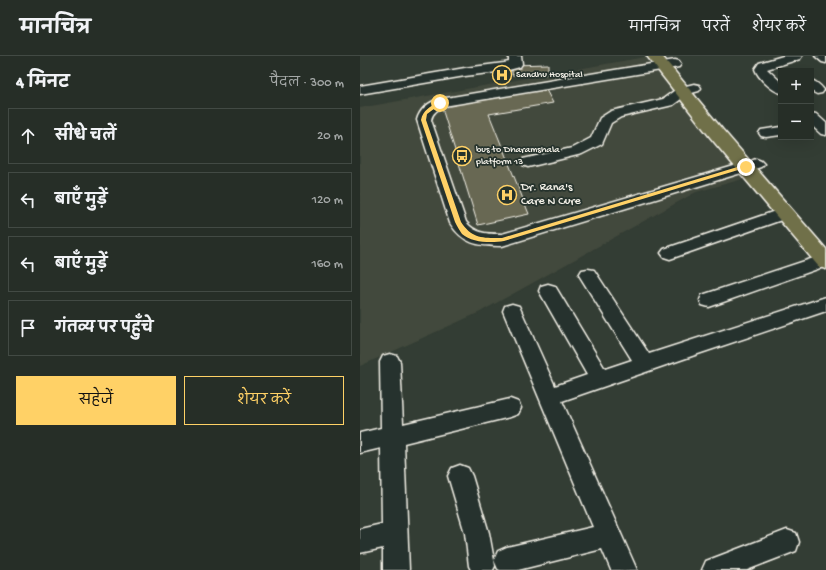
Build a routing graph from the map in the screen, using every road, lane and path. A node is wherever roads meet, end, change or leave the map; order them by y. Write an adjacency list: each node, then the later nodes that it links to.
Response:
1 (515, 56): 10 (street)
2 (796, 56): 5 (street)
3 (821, 56): 4 (street)
4 (826, 59)
5 (783, 60): 7 (street); 8 (street)
6 (665, 61): 9 (main road); 14 (street)
7 (792, 68)
8 (778, 86)
9 (688, 89): 13 (street); 14 (main road)
10 (360, 90)
11 (778, 132): 12 (street)
12 (766, 134)
13 (528, 162)
14 (751, 165): 15 (main road); 17 (main road)
15 (784, 212): 16 (street); 17 (main road)
16 (670, 253)
17 (826, 255): 20 (street)
18 (588, 275): 24 (street)
19 (548, 291): 25 (street)
20 (709, 300)
21 (826, 304): 24 (street)
22 (512, 311): 26 (street)
23 (390, 362): 28 (street)
24 (646, 364): 25 (street)
25 (600, 379): 26 (street)
26 (549, 397): 32 (street)
27 (510, 408): 28 (street)
28 (392, 436): 29 (street); 31 (street)
29 (360, 443)
30 (460, 476): 36 (street)
31 (395, 533): 33 (street); 37 (street)
32 (608, 535): 35 (street); 38 (street)
33 (360, 541)
34 (788, 542): 39 (street)
35 (508, 565): 36 (street)
36 (476, 568)
37 (396, 570)
38 (624, 570)
39 (715, 570)

